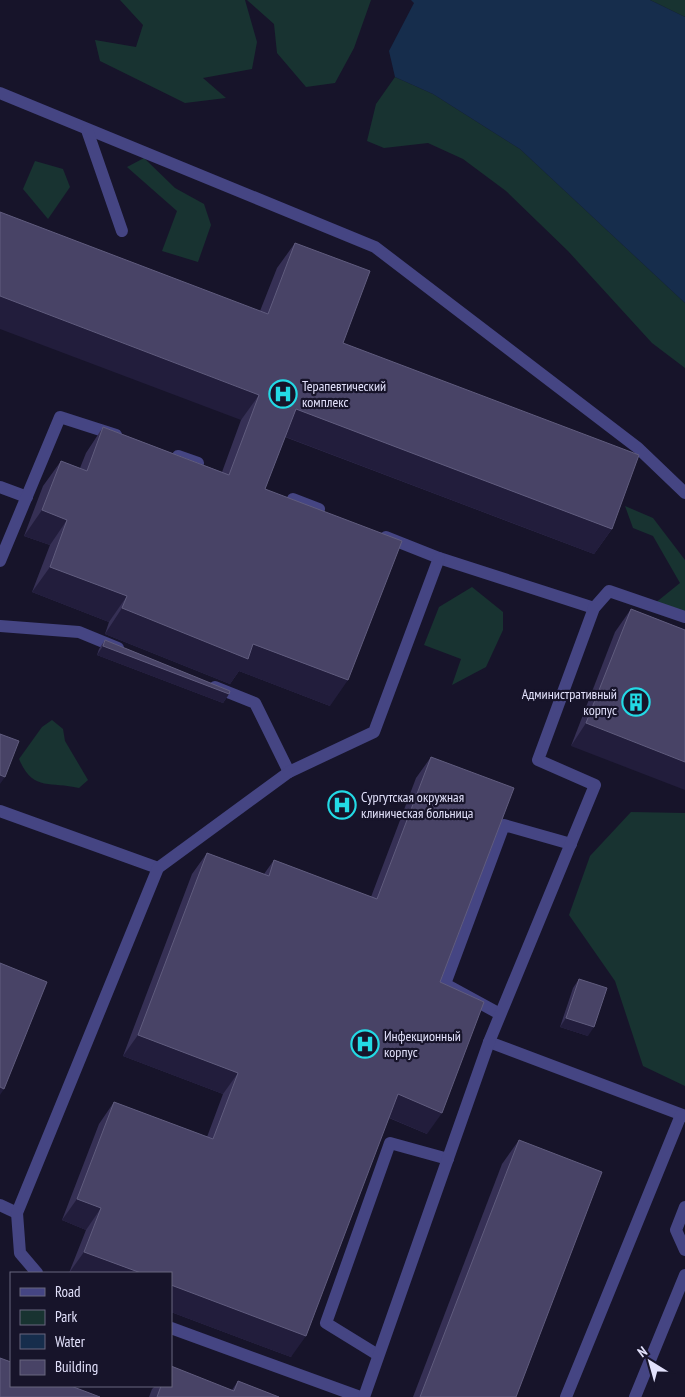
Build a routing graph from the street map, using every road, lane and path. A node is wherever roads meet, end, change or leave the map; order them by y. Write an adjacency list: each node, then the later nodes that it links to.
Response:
1 (1, 96): 2 (lane)
2 (87, 130): 3 (lane); 8 (lane)
3 (122, 231)
4 (125, 438): 9 (lane)
5 (162, 451): 6 (lane)
6 (198, 463)
7 (0, 487): 9 (lane)
8 (685, 493)
9 (27, 497): 14 (lane)
10 (293, 499): 11 (lane)
11 (329, 514)
12 (375, 532): 13 (lane)
13 (439, 558): 15 (lane); 20 (lane)
14 (0, 561)
15 (594, 608): 16 (lane); 22 (lane)
16 (685, 617)
17 (0, 626): 18 (lane)
18 (133, 654)
19 (203, 682): 20 (lane)
20 (289, 772): 23 (lane)
21 (0, 811): 23 (lane)
22 (571, 844): 24 (lane); 24 (lane)
23 (158, 868): 30 (lane)
24 (500, 1014): 25 (lane)
25 (489, 1042): 26 (lane); 27 (lane)
26 (683, 1115): 37 (lane)
27 (448, 1159): 35 (lane); 35 (lane)
28 (0, 1205): 30 (lane)
29 (685, 1207): 31 (lane)
30 (17, 1213): 32 (lane)
31 (685, 1250)
32 (36, 1272)
33 (685, 1275): 38 (lane)
34 (172, 1328): 36 (lane)
35 (378, 1355): 36 (lane)
36 (362, 1397)
37 (566, 1397)
38 (635, 1397)

